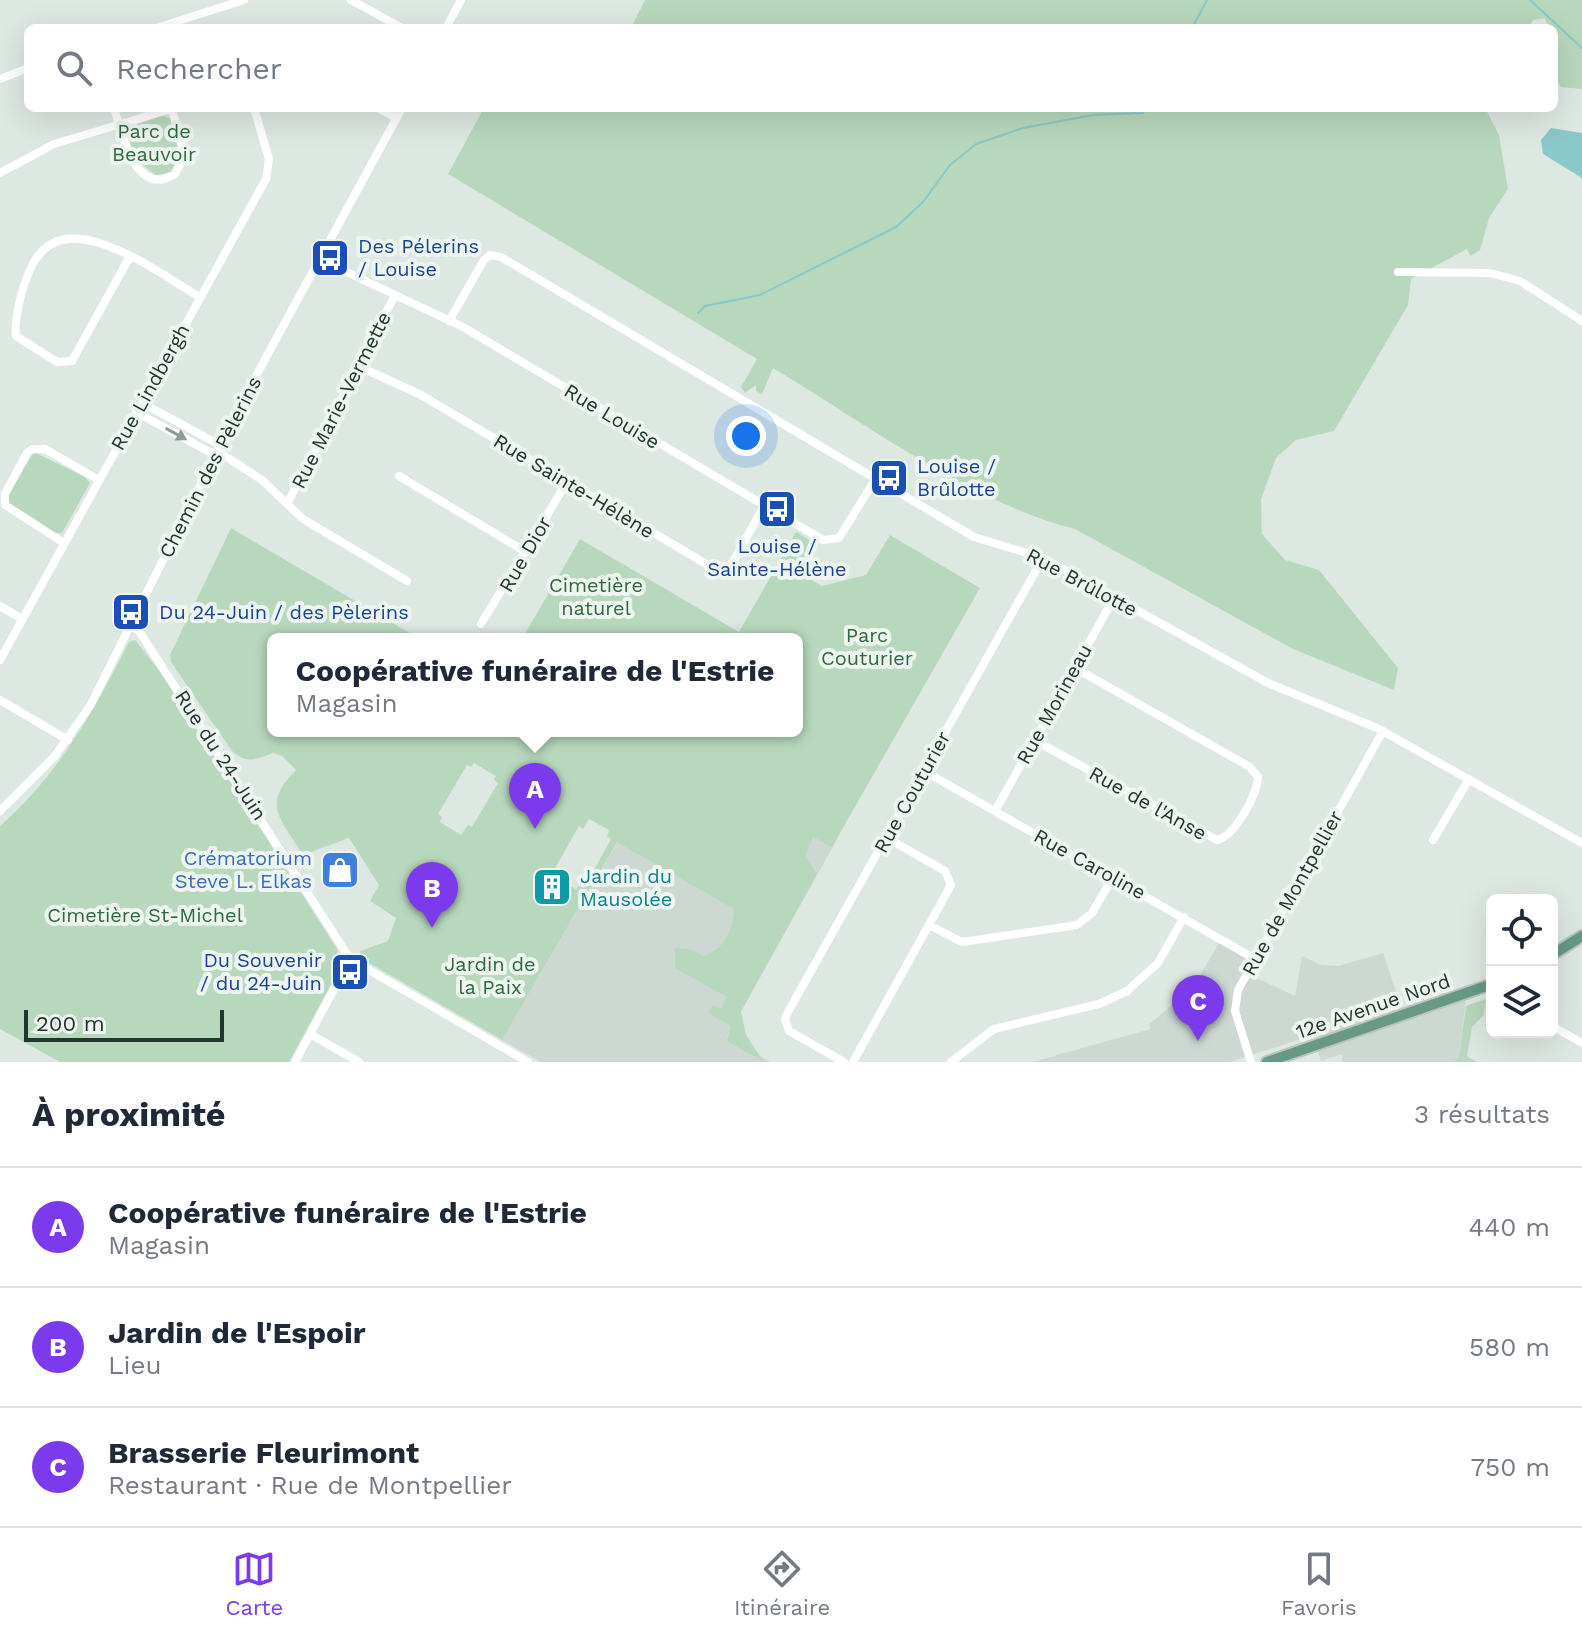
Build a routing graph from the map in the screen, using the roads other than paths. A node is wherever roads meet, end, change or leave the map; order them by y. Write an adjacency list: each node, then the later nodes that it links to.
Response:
1 (207, 0): 5 (street)
2 (244, 0): 5 (street)
3 (351, 0): 7 (street)
4 (461, 0): 8 (street)
5 (211, 10): 6 (street)
6 (168, 24)
7 (395, 24)
8 (448, 24)
9 (24, 70): 10 (street)
10 (0, 79)
11 (115, 112): 18 (street)
12 (161, 112): 18 (street)
13 (174, 112): 18 (street)
14 (255, 112): 23 (street, Rue Lindbergh)
15 (385, 112): 17 (street)
16 (400, 112): 17 (street, Chemin des Pèlerins)
17 (396, 118): 21 (street, Chemin des Pèlerins)
18 (120, 125): 19 (street)
19 (0, 173)
20 (129, 258): 20 (street); 23 (street)
21 (319, 259): 24 (street, Rue Louise); 30 (street, Chemin des Pèlerins)
22 (1398, 272): 26 (street)
23 (200, 297): 28 (street, Rue Lindbergh)
24 (394, 297): 25 (street, Rue Louise); 27 (street, Rue Marie-Vermette)
25 (449, 321): 32 (street, Rue Brûlotte); 36 (street, Rue Louise)
26 (1582, 321)
27 (358, 366): 34 (street, Rue Sainte-Hélène); 35 (street, Rue Marie-Vermette)
28 (142, 403): 29 (street, Rue Lindbergh); 30 (street)
29 (136, 412): 30 (street, one-way to 30); 33 (street, Rue Lindbergh)
30 (217, 450): 35 (street); 45 (street, Chemin des Pèlerins)
31 (399, 476): 38 (street)
32 (876, 478): 36 (street, Rue Louise); 39 (street, Rue Brûlotte)
33 (99, 480): 37 (street, Rue Lindbergh); 37 (street)
34 (567, 482): 36 (street, Rue Sainte-Hélène); 38 (street, Rue Dior)
35 (287, 504): 40 (street)
36 (764, 506)
37 (64, 543): 43 (street, Rue Lindbergh)
38 (526, 552): 44 (street, Rue Dior)
39 (1043, 558): 41 (street, Rue Brûlotte); 52 (street, Rue Couturier)
40 (407, 581)
41 (1114, 598): 47 (street, Rue Morineau); 49 (street, Rue Brûlotte)
42 (0, 606): 43 (street)
43 (22, 619): 46 (street, Rue Lindbergh)
44 (481, 624)
45 (130, 625): 50 (street, Chemin des Pèlerins); 64 (street, Rue du 24-Juin)
46 (0, 660)
47 (1075, 668): 51 (street, Rue Morineau); 51 (street, Rue de l'Anse)
48 (0, 700): 50 (street)
49 (1383, 731): 53 (street, Rue Brûlotte); 65 (street, Rue de Montpellier)
50 (68, 740): 54 (street, Chemin des Pèlerins)
51 (1034, 740): 55 (street, Rue Morineau)
52 (924, 771): 55 (street, Rue Caroline); 56 (street, Rue Couturier)
53 (1469, 779): 57 (street); 58 (street, Rue Brûlotte)
54 (0, 811)
55 (995, 811): 59 (street, Rue Caroline)
56 (887, 838): 61 (street); 73 (street, Rue Couturier)
57 (1433, 840)
58 (1582, 843)
59 (1113, 877): 60 (street, Rue Caroline); 61 (street)
60 (1184, 917): 65 (street, Rue Caroline); 75 (street)
61 (931, 926): 74 (street)
62 (1580, 936): 63 (main road)
63 (1558, 951)
64 (350, 959): 68 (street); 72 (street, Rue du 24-Juin)
65 (1255, 959): 76 (street, Rue de Montpellier)
66 (1486, 986): 77 (main road, 12e Avenue Nord)
67 (1558, 1029): 69 (street)
68 (310, 1034): 70 (street); 71 (street)
69 (1582, 1043)
70 (295, 1062)
71 (359, 1062)
72 (528, 1062)
73 (844, 1062)
74 (853, 1062)
75 (951, 1062)
76 (1251, 1062)
77 (1267, 1062)

